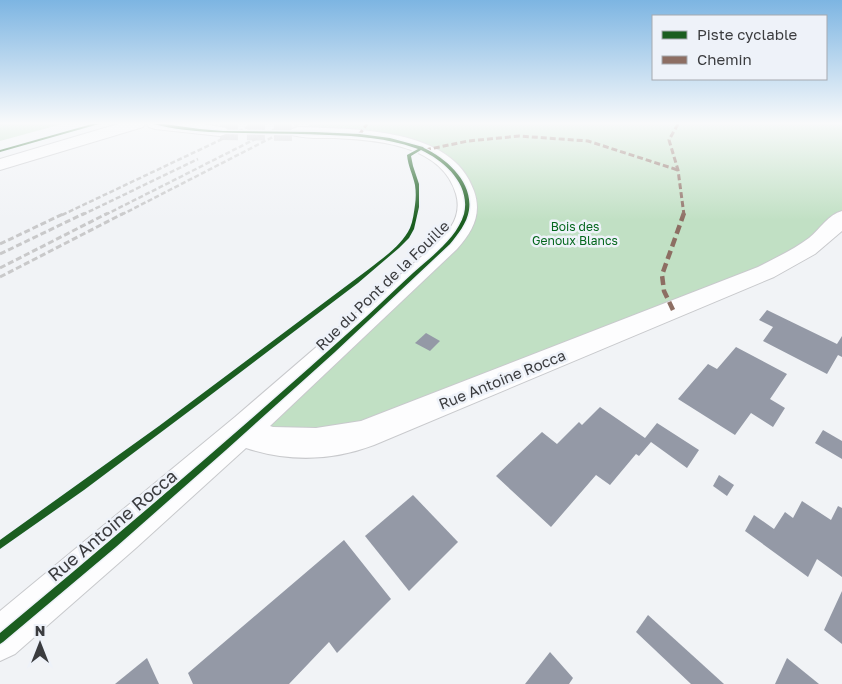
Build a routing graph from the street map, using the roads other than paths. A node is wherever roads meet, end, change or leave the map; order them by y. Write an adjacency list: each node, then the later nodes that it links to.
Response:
1 (30, 156): 3 (street)
2 (436, 156): 5 (street, Rue du Pont de la Fouille)
3 (0, 165)
4 (842, 217): 5 (street, Rue Antoine Rocca)
5 (242, 432): 6 (street, Rue Antoine Rocca)
6 (0, 639)

